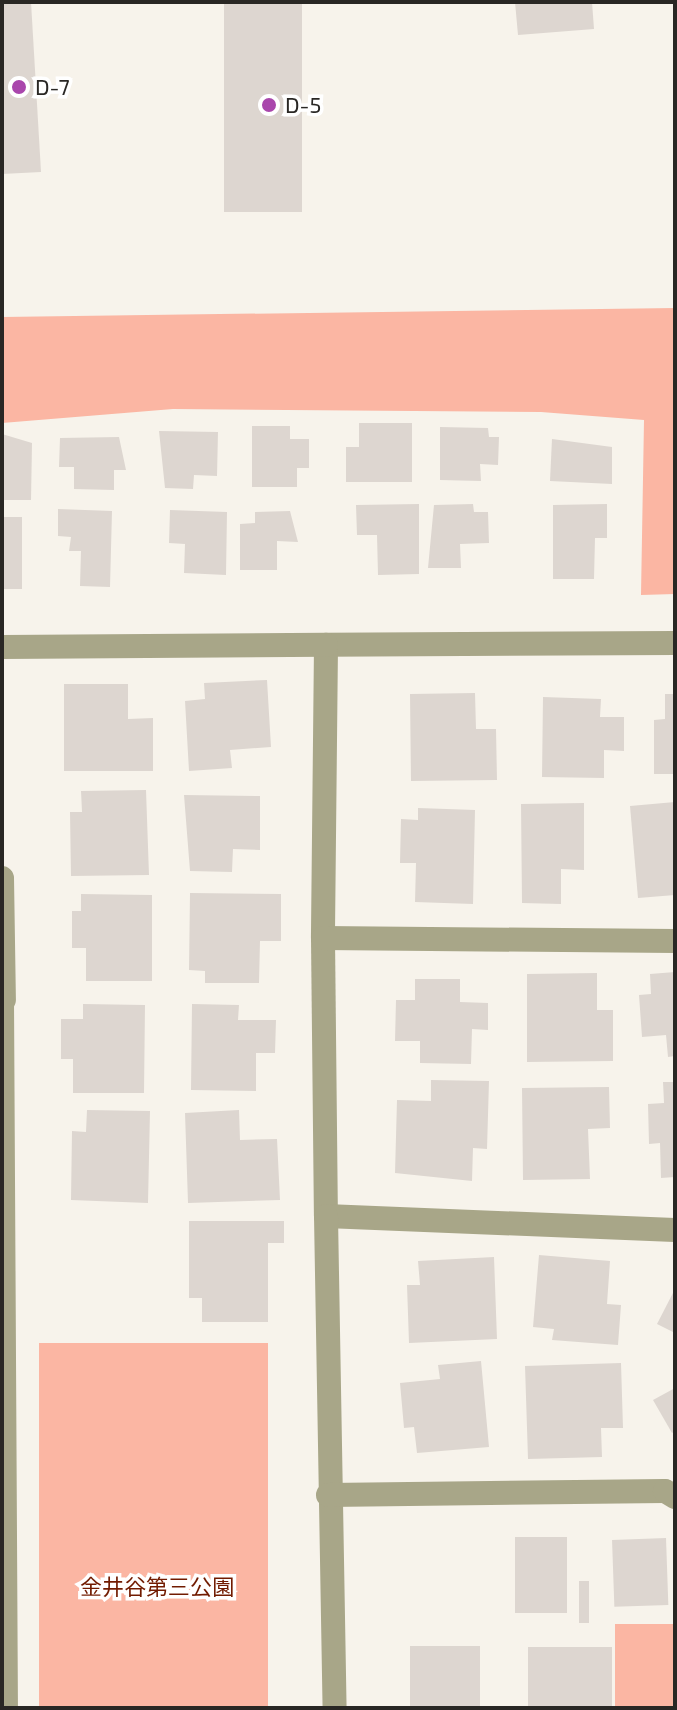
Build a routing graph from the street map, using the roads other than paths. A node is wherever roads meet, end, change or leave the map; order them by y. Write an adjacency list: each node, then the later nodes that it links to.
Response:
1 (675, 643): 2 (street)
2 (326, 645): 3 (street); 5 (street)
3 (2, 647)
4 (2, 878): 7 (street)
5 (323, 938): 6 (street); 8 (street)
6 (675, 941)
7 (3, 1000): 12 (street)
8 (326, 1216): 9 (street); 10 (street)
9 (675, 1230)
10 (328, 1495): 11 (street); 13 (street)
11 (675, 1497)
12 (6, 1708)
13 (335, 1708)

